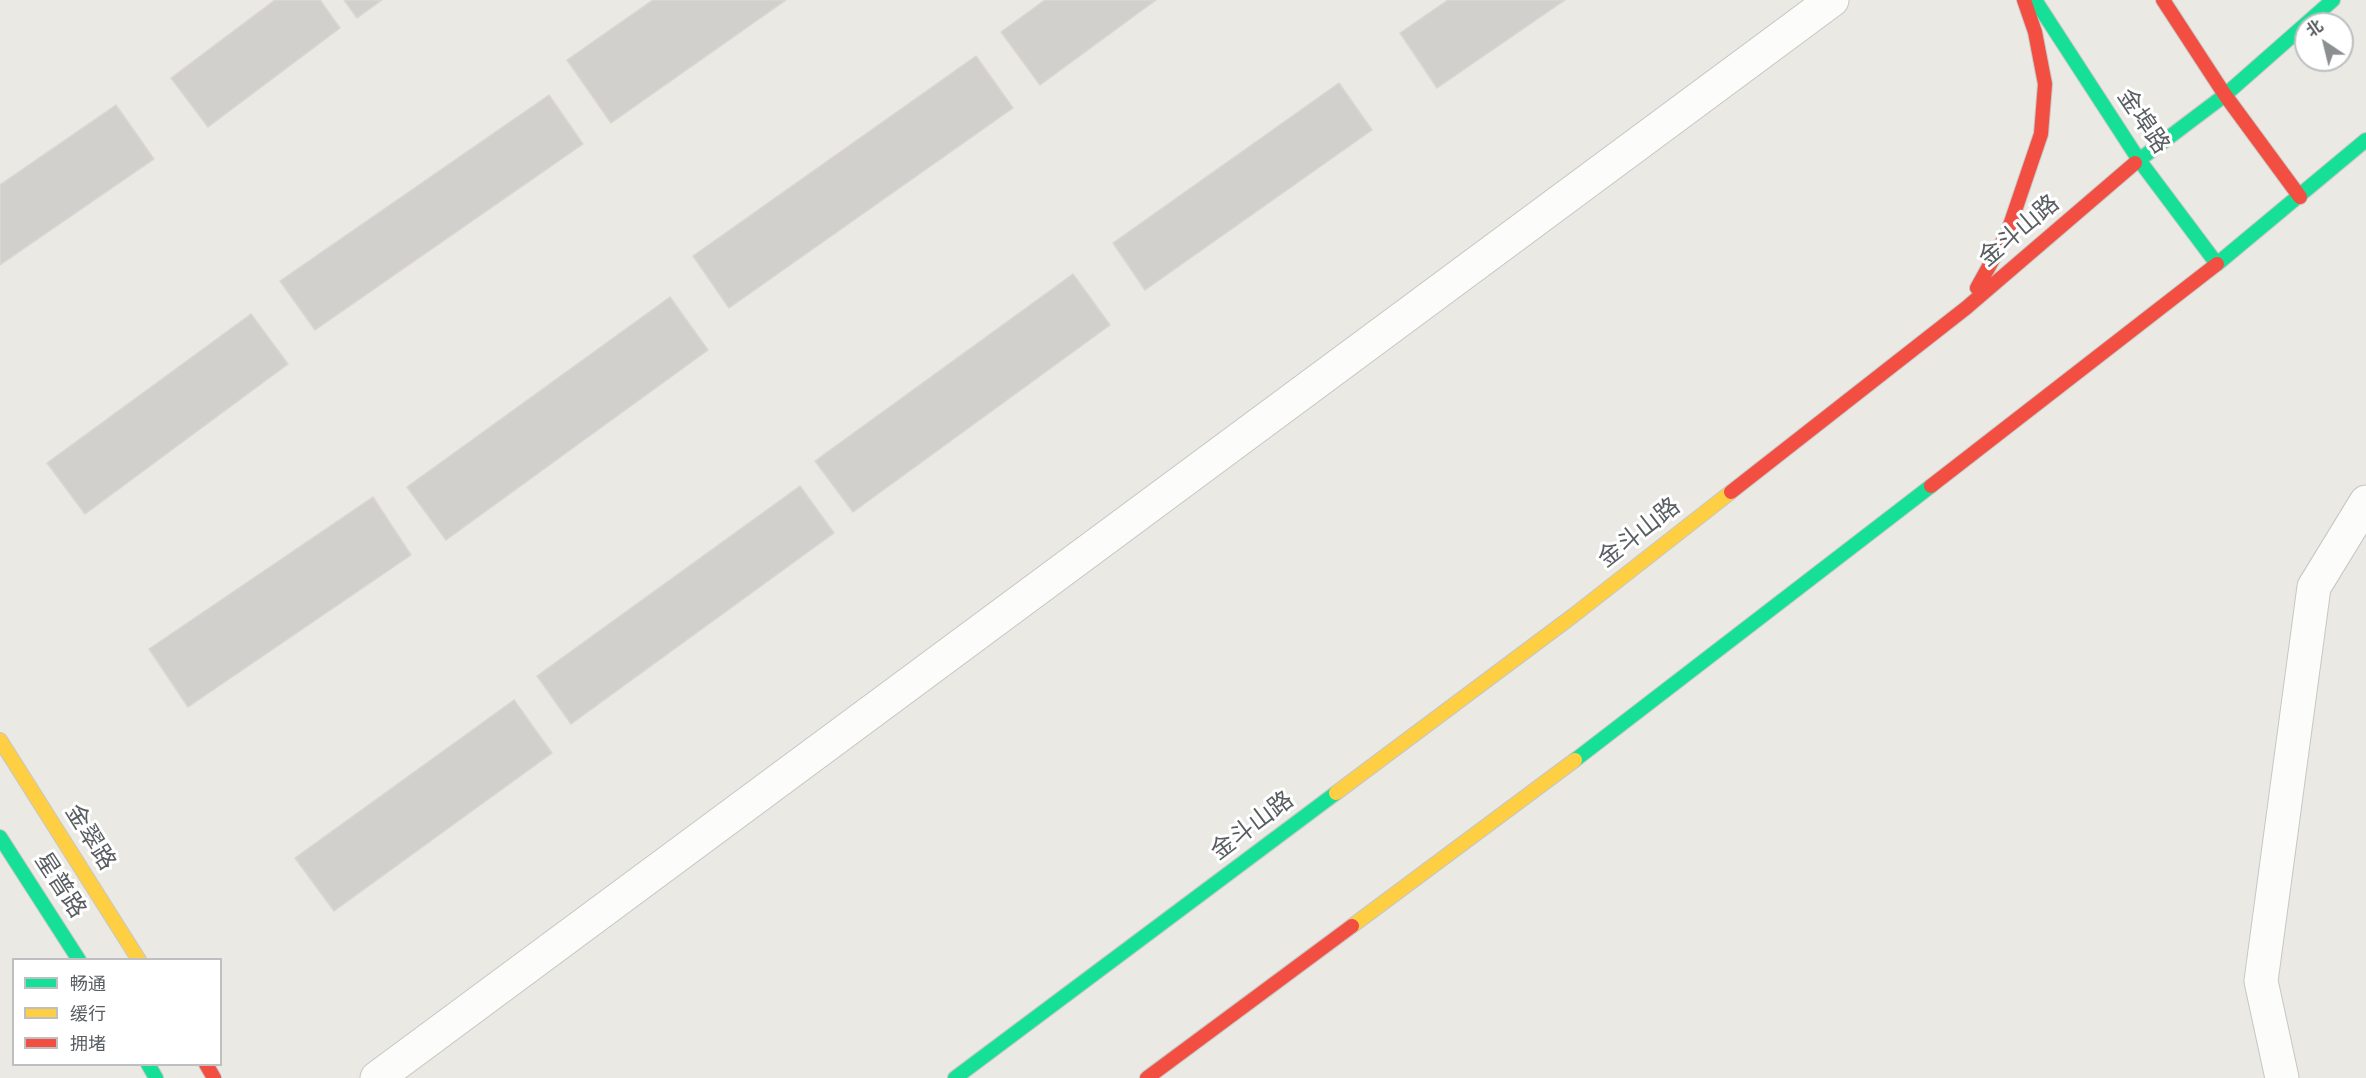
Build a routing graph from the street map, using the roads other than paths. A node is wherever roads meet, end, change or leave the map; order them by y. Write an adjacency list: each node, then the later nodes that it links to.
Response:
1 (1832, 0): 17 (street)
2 (2024, 0): 11 (main road)
3 (2035, 0): 8 (main road, 金埠路)
4 (2163, 0): 6 (main road)
5 (2333, 0): 6 (main road, 金斗山路)
6 (2225, 95): 8 (main road, 金斗山路); 9 (main road)
7 (2366, 140): 9 (main road)
8 (2139, 160): 10 (main road, 金埠路); 11 (main road, 金斗山路)
9 (2300, 196): 10 (main road)
10 (2217, 264): 19 (main road)
11 (1965, 308): 18 (main road, 金斗山路)
12 (2366, 502): 20 (street)
13 (0, 740): 16 (main road, 金翠路)
14 (0, 837): 15 (main road, 星普路)
15 (78, 958)
16 (138, 958)
17 (377, 1078)
18 (955, 1078)
19 (1147, 1078)
20 (2282, 1078)

